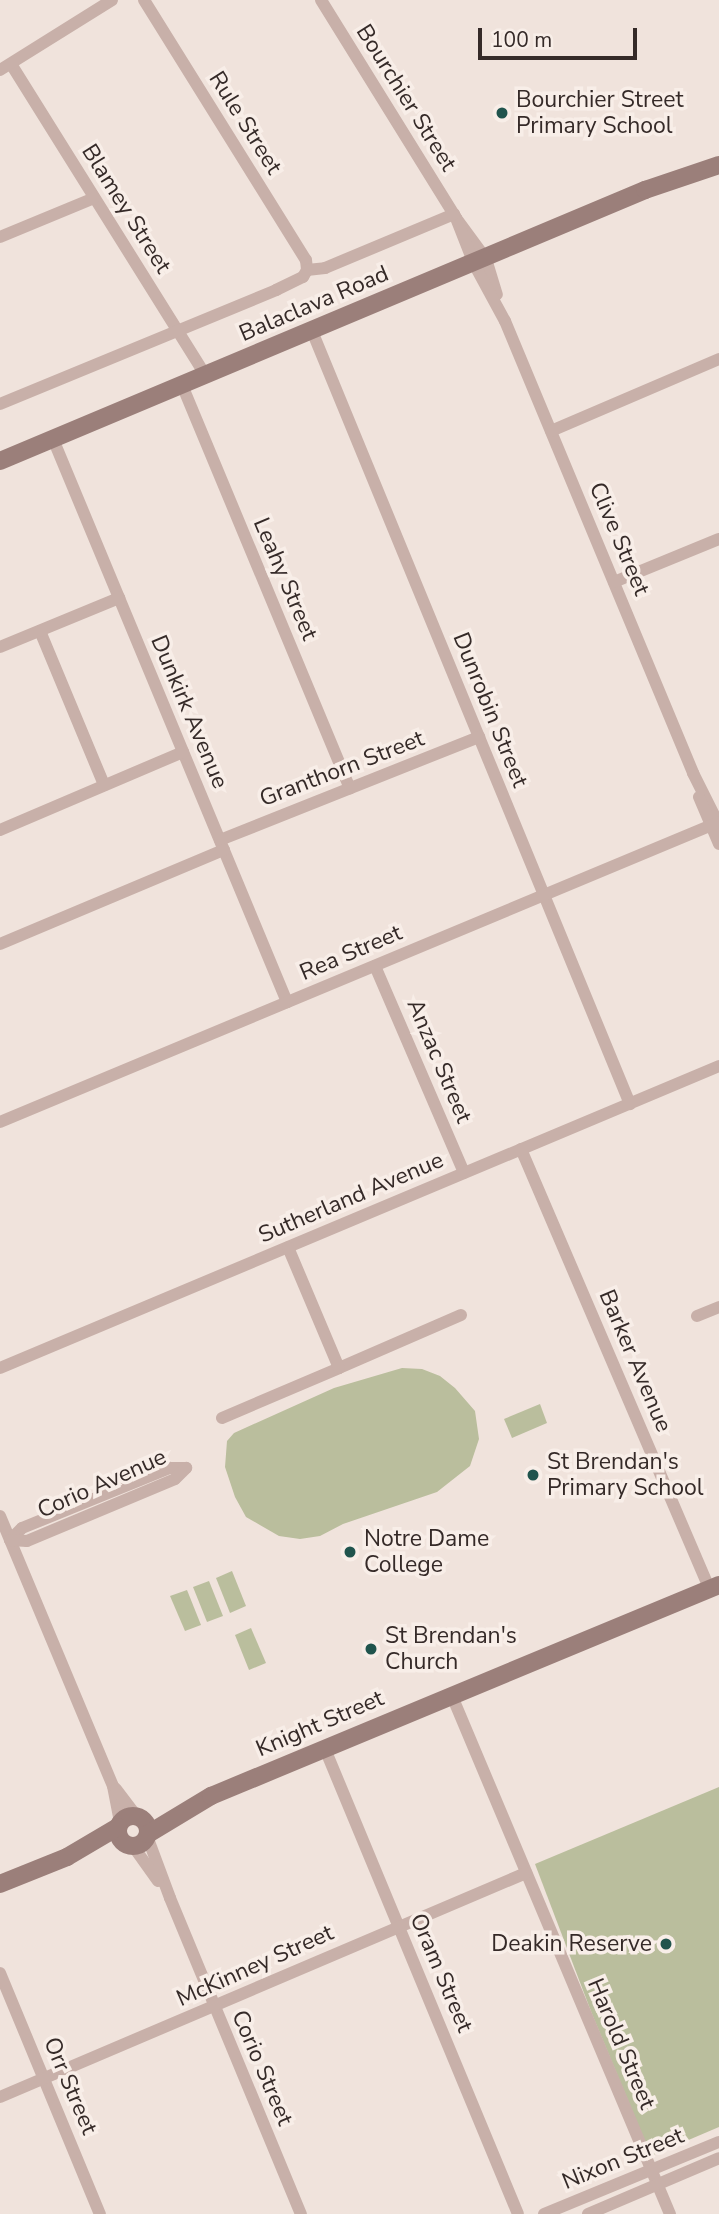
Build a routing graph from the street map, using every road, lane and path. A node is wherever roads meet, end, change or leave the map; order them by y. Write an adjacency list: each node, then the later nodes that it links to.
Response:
1 (112, 0): 4 (street)
2 (144, 0): 12 (street, Rule Street)
3 (321, 0): 9 (street, Bourchier Street)
4 (5, 67): 8 (street, Blamey Street)
5 (719, 152): 7 (main road, Balaclava Road)
6 (719, 165): 7 (main road, Balaclava Road)
7 (645, 190): 11 (main road, Balaclava Road)
8 (94, 198): 10 (street); 13 (street, Blamey Street)
9 (455, 216): 11 (street, Bourchier Street); 12 (street, Balaclava Road)
10 (0, 237)
11 (480, 261): 14 (main road, Balaclava Road); 19 (street, Clive Street)
12 (307, 270): 13 (street, Balaclava Road)
13 (179, 331): 16 (street, Blamey Street); 18 (street, Balaclava Road)
14 (312, 331): 16 (main road, Balaclava Road); 27 (street, Dunrobin Street)
15 (719, 359): 19 (street)
16 (206, 376): 17 (main road, Balaclava Road)
17 (182, 385): 20 (main road, Balaclava Road); 30 (street, Leahy Street)
18 (0, 404)
19 (551, 431): 23 (street, Clive Street)
20 (53, 439): 21 (main road, Balaclava Road); 24 (street, Dunkirk Avenue)
21 (0, 461)
22 (719, 538): 23 (street)
23 (614, 582): 31 (street, Clive Street)
24 (119, 598): 25 (street); 28 (street, Dunkirk Avenue)
25 (40, 631): 26 (street); 29 (street)
26 (0, 647)
27 (479, 737): 30 (street, Granthorn Street); 35 (street, Dunrobin Street)
28 (183, 752): 29 (street); 34 (street, Dunkirk Avenue)
29 (104, 785): 32 (street)
30 (350, 788): 34 (street, Granthorn Street)
31 (716, 824): 33 (street, Clive Street); 35 (street, Rea Street)
32 (0, 830)
33 (719, 844)
34 (222, 845): 36 (street, Granthorn Street); 38 (street, Dunkirk Avenue)
35 (544, 895): 37 (street, Rea Street); 40 (street, Dunrobin Street)
36 (0, 944)
37 (375, 966): 38 (street, Rea Street); 43 (street, Anzac Street)
38 (287, 1002): 41 (street, Rea Street)
39 (719, 1066): 40 (street, Sutherland Avenue)
40 (630, 1104): 42 (street, Sutherland Avenue)
41 (0, 1122)
42 (521, 1149): 43 (street, Sutherland Avenue); 53 (street, Barker Avenue)
43 (464, 1173): 44 (street, Sutherland Avenue)
44 (288, 1247): 48 (street, Sutherland Avenue); 49 (street)
45 (719, 1307): 47 (street)
46 (461, 1315): 49 (street)
47 (697, 1316)
48 (0, 1368)
49 (339, 1368): 50 (street)
50 (222, 1418)
51 (0, 1516): 52 (street, Corio Street)
52 (10, 1540): 52 (street, Corio Avenue); 56 (street, Corio Street)
53 (714, 1587): 54 (main road, Knight Street)
54 (452, 1696): 55 (main road, Knight Street); 57 (street, Harold Street)
55 (325, 1749): 56 (main road, Knight Street); 59 (street, Oram Street)
56 (133, 1831): 58 (main road, Knight Street); 61 (street, Corio Street)
57 (526, 1873): 59 (street, McKinney Street); 66 (street, Harold Street)
58 (0, 1884)
59 (398, 1927): 61 (street, McKinney Street); 70 (street, Oram Street)
60 (0, 1973): 62 (street, Orr Street)
61 (214, 2006): 62 (street, McKinney Street); 69 (street, Corio Street)
62 (44, 2079): 63 (street, McKinney Street); 68 (street, Orr Street)
63 (0, 2097)
64 (719, 2142): 66 (street, Nixon Street)
65 (719, 2158): 67 (street, Nixon Street)
66 (651, 2170): 67 (street, Harold Street); 71 (street, Nixon Street)
67 (657, 2184): 72 (street, Nixon Street); 73 (street, Harold Street)
68 (100, 2214)
69 (300, 2214)
70 (518, 2214)
71 (544, 2214)
72 (588, 2214)
73 (670, 2214)

